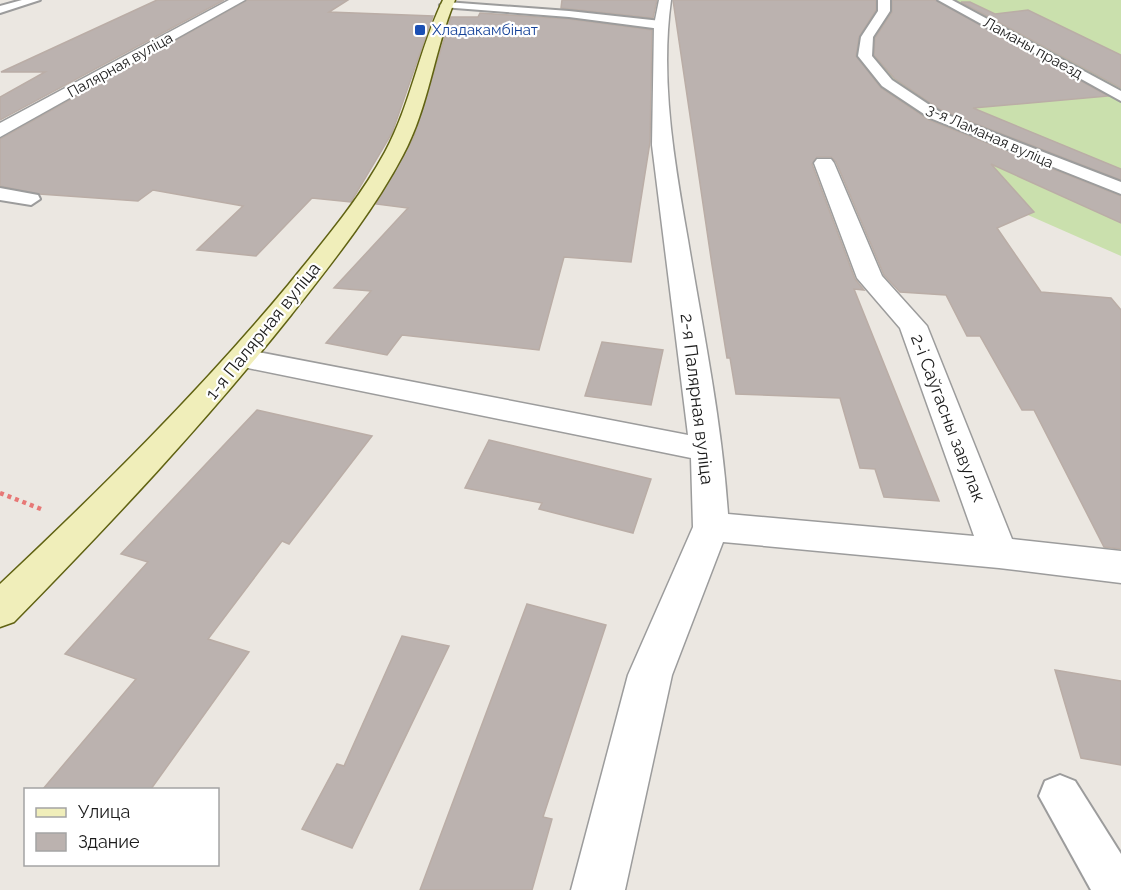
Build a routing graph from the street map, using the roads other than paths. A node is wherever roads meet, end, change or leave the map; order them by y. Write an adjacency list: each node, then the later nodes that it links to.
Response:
1 (34, 0): 6 (lane)
2 (239, 0): 9 (street, Палярная вуліца)
3 (884, 0): 11 (lane, 3-я Ламаная вуліца)
4 (944, 0): 8 (lane, Ламаны праезд)
5 (447, 2): 7 (lane); 14 (street, 1-я Палярная вуліца)
6 (0, 10)
7 (663, 13): 15 (street, 2-я Палярная вуліца)
8 (1121, 97)
9 (0, 130)
10 (824, 162): 17 (street, 2-і Саўгасны завулак)
11 (1121, 188)
12 (0, 194): 13 (lane)
13 (31, 199)
14 (243, 358): 15 (street); 19 (street, 1-я Палярная вуліца)
15 (707, 450): 16 (street, 2-я Палярная вуліца)
16 (711, 527): 17 (street); 21 (street, 2-я Палярная вуліца)
17 (999, 552): 18 (street)
18 (1121, 567)
19 (0, 610)
20 (1060, 796): 22 (lane)
21 (598, 890)
22 (1117, 890)

